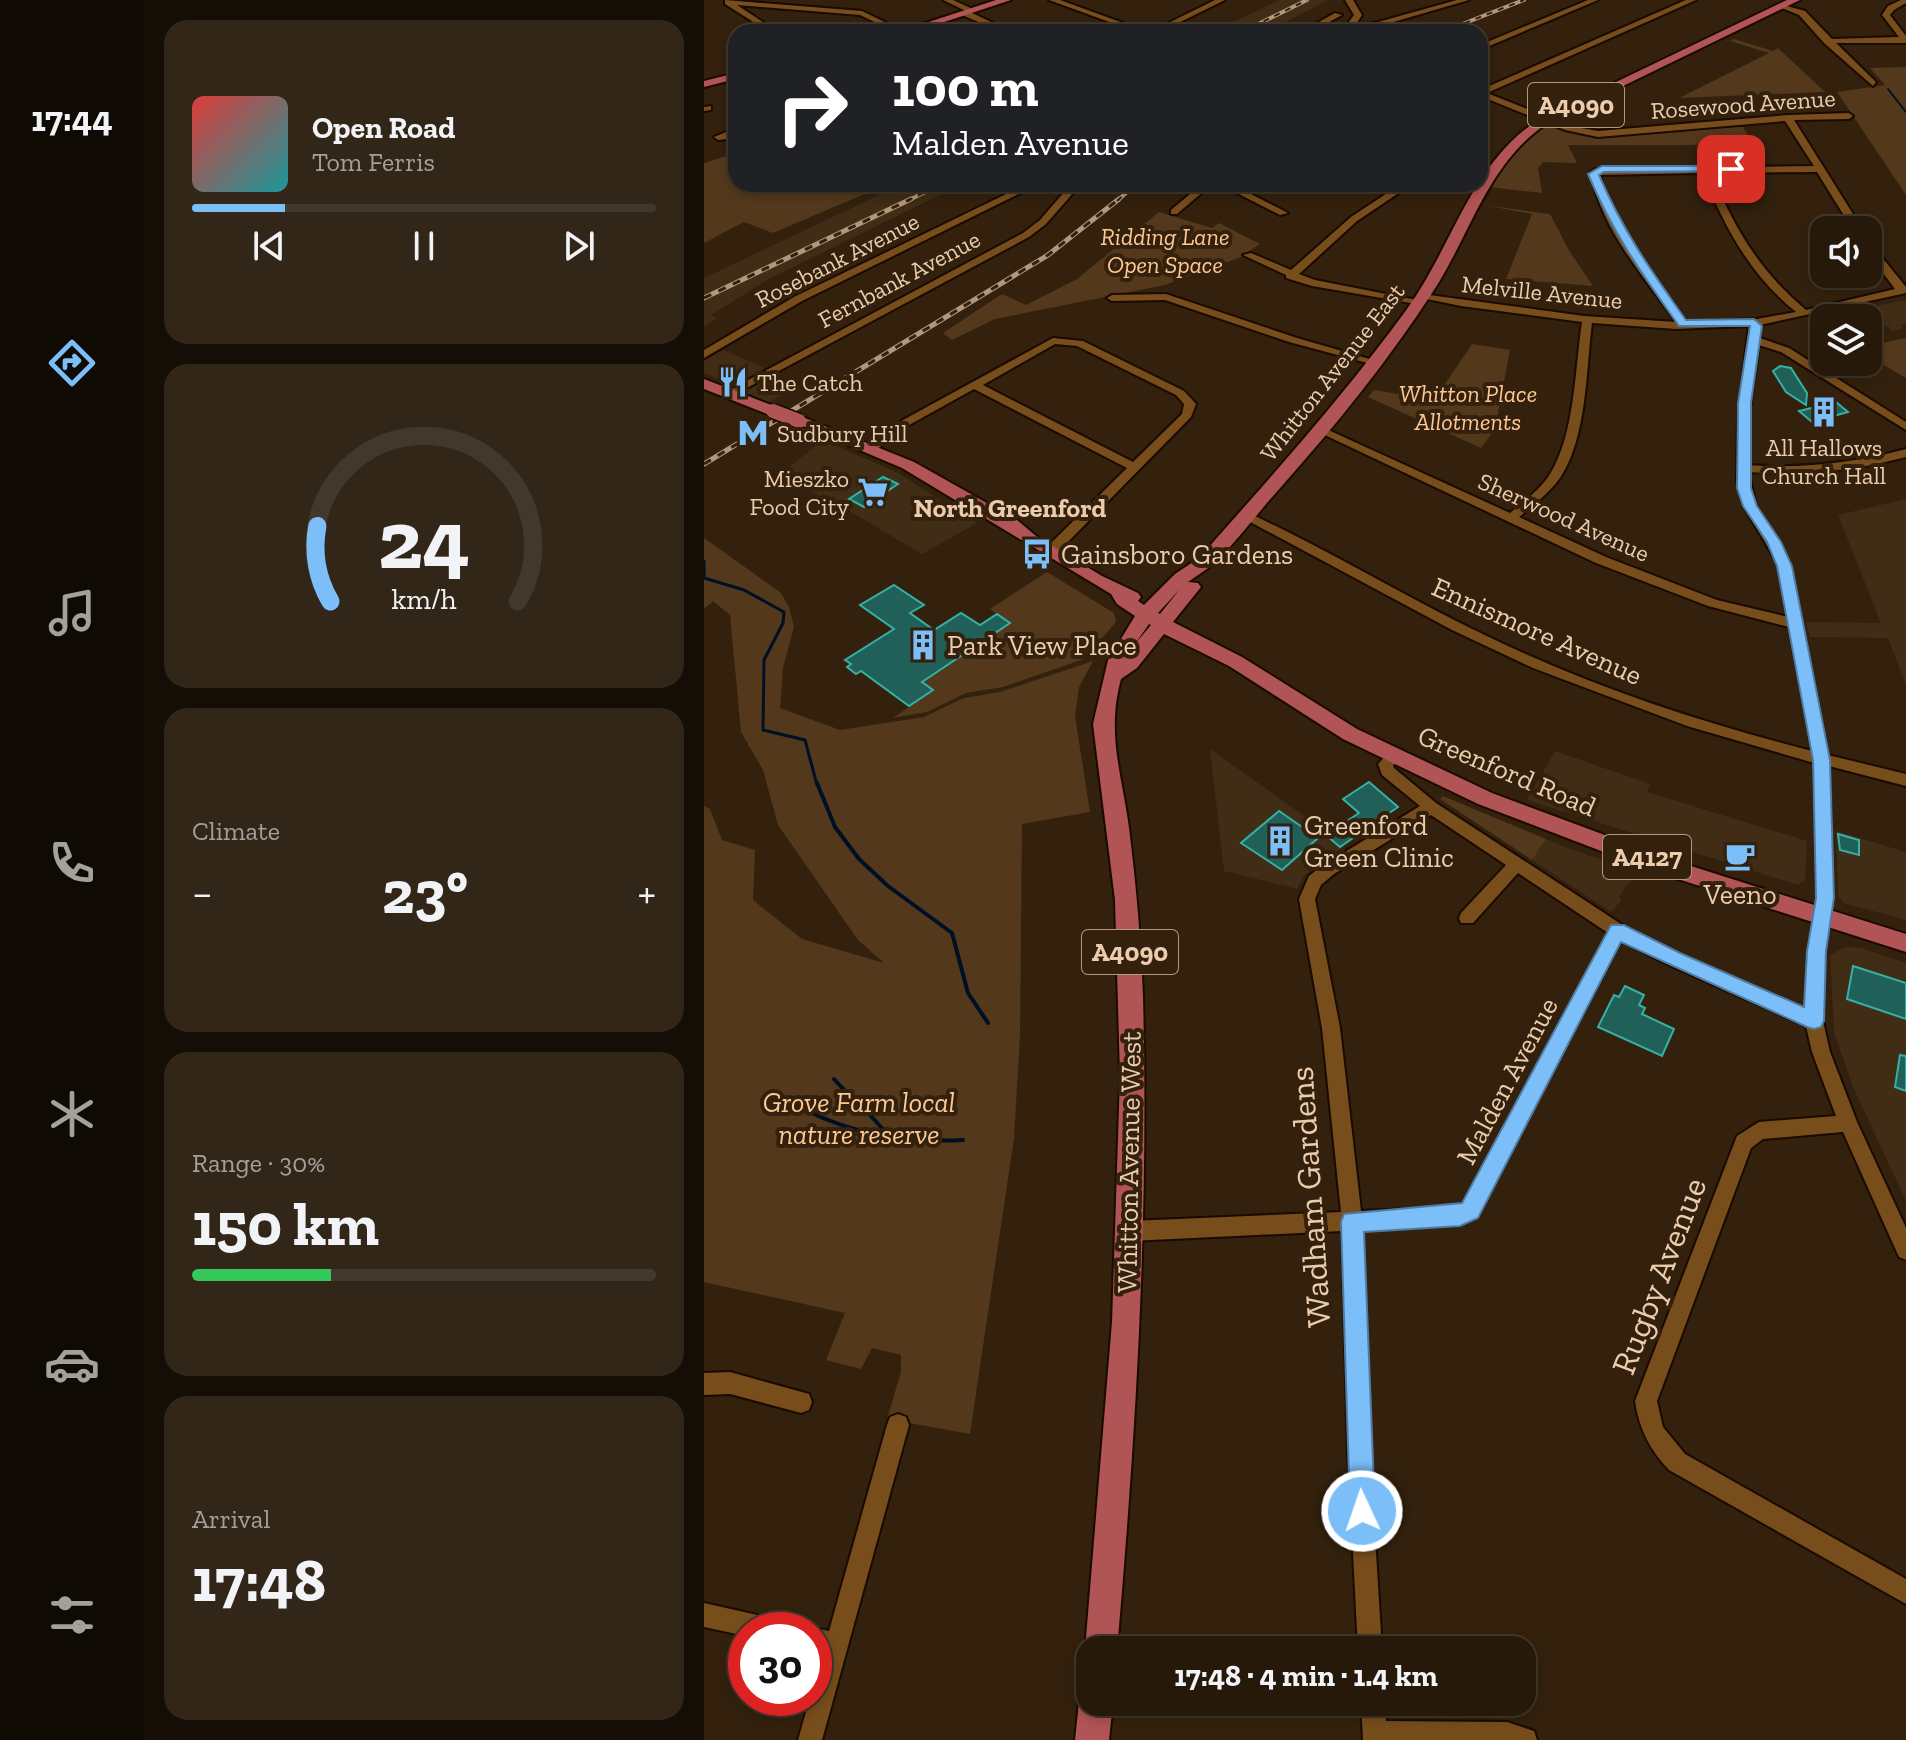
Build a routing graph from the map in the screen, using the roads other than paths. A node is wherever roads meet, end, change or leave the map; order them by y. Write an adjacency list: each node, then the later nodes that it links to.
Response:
1 (947, 0): 16 (street)
2 (1006, 0): 16 (main road)
3 (1053, 0): 23 (street)
4 (1221, 0): 13 (street)
5 (1349, 0): 26 (street)
6 (1465, 0): 27 (street)
7 (1594, 0): 30 (street)
8 (1692, 0): 34 (street)
9 (1795, 0): 14 (main road, Whitton Avenue East / A4090)
10 (1906, 0): 28 (street)
11 (726, 1): 18 (street); 19 (street)
12 (1198, 3): 13 (street)
13 (1209, 6): 24 (street)
14 (1783, 7): 29 (street); 38 (main road, Whitton Avenue East / A4090)
15 (885, 12): 18 (street)
16 (969, 12): 21 (main road); 22 (street)
17 (1338, 15): 25 (street)
18 (869, 16): 20 (street)
19 (762, 24)
20 (886, 24)
21 (929, 24)
22 (992, 24)
23 (1121, 24)
24 (1171, 24)
25 (1321, 24)
26 (1351, 24)
27 (1380, 24)
28 (1905, 40): 29 (street)
29 (1827, 41): 33 (street)
30 (1488, 45)
31 (728, 78): 32 (main road)
32 (704, 84)
33 (1873, 84)
34 (1488, 89)
35 (1488, 96): 38 (street, Rosewood Avenue)
36 (1849, 116): 37 (street, Rosewood Avenue)
37 (1788, 118): 38 (street, Rosewood Avenue); 40 (street)
38 (1545, 120): 41 (main road, Whitton Avenue East / A4090)
39 (1706, 169): 40 (street); 57 (street); 60 (street)
40 (1820, 169): 50 (street)
41 (1488, 176)
42 (1018, 192): 62 (street, Rosebank Avenue)
43 (1069, 192): 66 (street, Fernbank Avenue)
44 (1198, 192): 48 (street)
45 (1240, 192): 49 (street)
46 (1396, 192): 53 (street)
47 (1478, 192): 56 (main road, Whitton Avenue East / A4090)
48 (1174, 212)
49 (1283, 213)
50 (1849, 216)
51 (1248, 255): 53 (street, Melville Avenue)
52 (1882, 264): 54 (street)
53 (1290, 276): 56 (street, Melville Avenue)
54 (1904, 291): 57 (street, Melville Avenue)
55 (1112, 298): 63 (street)
56 (1420, 300): 58 (street, Melville Avenue); 63 (main road, Whitton Avenue East / A4090)
57 (1804, 313): 59 (street, Melville Avenue)
58 (1588, 318): 60 (street, Melville Avenue); 74 (street)
59 (1754, 323): 60 (street, Melville Avenue); 61 (street)
60 (1683, 324)
61 (1754, 340): 67 (street); 72 (street)
62 (704, 355)
63 (1375, 362): 68 (main road, Whitton Avenue East / A4090)
64 (975, 385): 69 (street); 71 (street); 71 (street)
65 (705, 386): 66 (main road, Greenford Road / A4127)
66 (728, 394): 69 (main road, Greenford Road / A4127, bridge)
67 (1906, 427)
68 (1320, 430): 73 (main road, Whitton Avenue East / A4090); 74 (street, Sherwood Avenue)
69 (872, 448): 75 (main road, Greenford Road / A4127)
70 (1906, 453): 72 (street)
71 (1136, 467): 75 (street)
72 (1743, 468): 77 (street)
73 (1245, 516): 76 (main road, Whitton Avenue East / A4090); 78 (street, Ennismore Avenue)
74 (1510, 519): 77 (street, Sherwood Avenue)
75 (1050, 552): 76 (main road, Greenford Road / A4127)
76 (1157, 616): 79 (main road, Greenford Road / A4127); 90 (main road, Whitton Avenue West / A4090)
77 (1797, 624): 78 (street)
78 (1821, 760): 80 (street, Ennismore Avenue); 83 (street)
79 (1390, 763): 81 (street); 83 (main road, Greenford Road / A4127)
80 (1906, 780)
81 (1431, 807): 82 (street); 89 (street, Wadham Gardens)
82 (1517, 863): 84 (street); 85 (street)
83 (1821, 916): 86 (main road, Greenford Road / A4127); 87 (street)
84 (1467, 918)
85 (1618, 931): 87 (street); 89 (street, Malden Avenue)
86 (1906, 943)
87 (1814, 1021): 88 (street)
88 (1848, 1123): 91 (street); 95 (street, Rugby Avenue)
89 (1352, 1222): 90 (street, Malden Avenue); 100 (street, Wadham Gardens)
90 (1130, 1231): 99 (main road, Whitton Avenue West / A4090)
91 (1906, 1250)
92 (704, 1384): 93 (street)
93 (801, 1402)
94 (898, 1425): 98 (street)
95 (1906, 1592)
96 (704, 1615): 97 (street)
97 (728, 1620)
98 (832, 1621)
99 (1102, 1636)
100 (1369, 1636)
101 (814, 1716): 105 (street)
102 (1095, 1716): 106 (main road)
103 (1374, 1716): 104 (street)
104 (1375, 1736): 107 (street)
105 (810, 1740)
106 (1092, 1740)
107 (1525, 1740)

